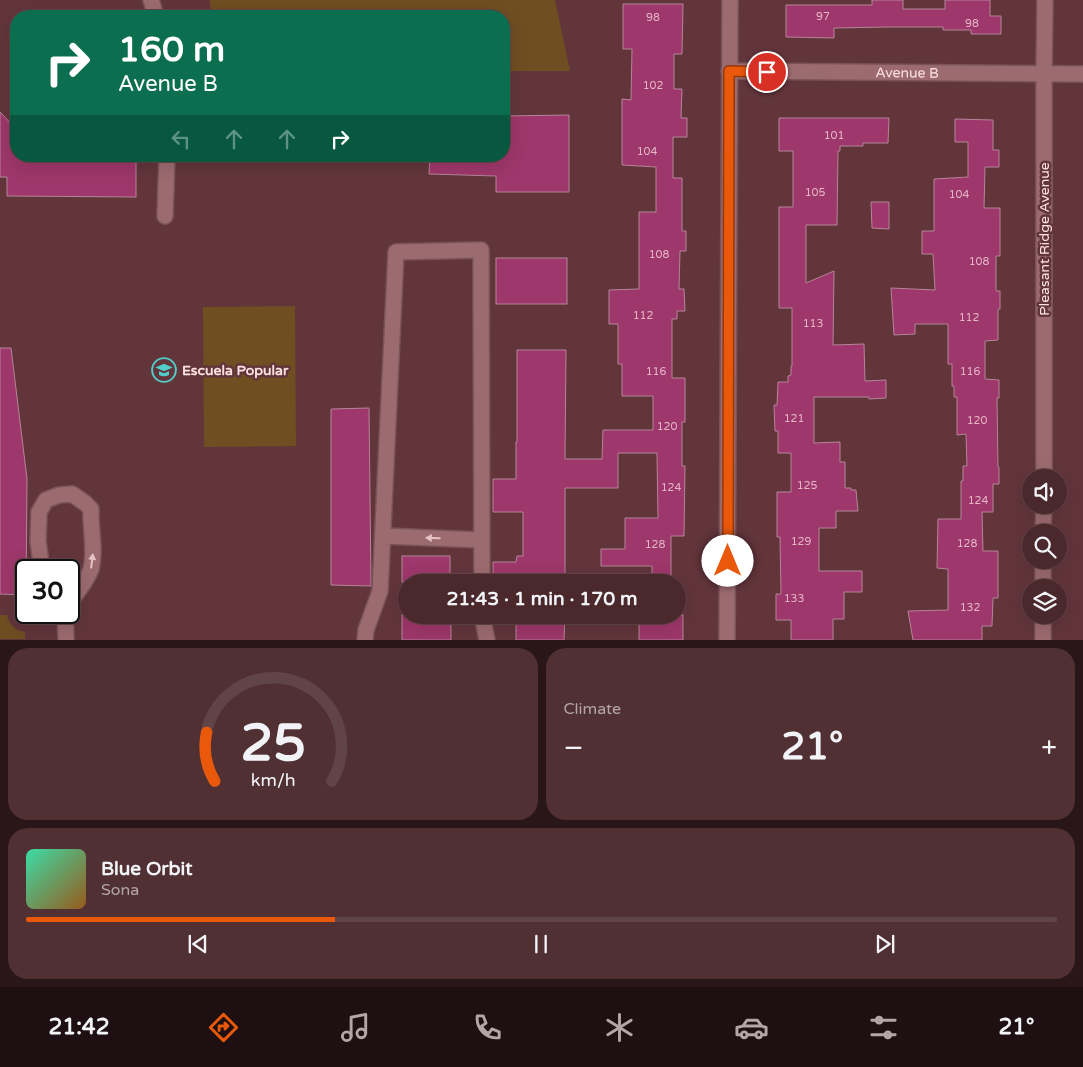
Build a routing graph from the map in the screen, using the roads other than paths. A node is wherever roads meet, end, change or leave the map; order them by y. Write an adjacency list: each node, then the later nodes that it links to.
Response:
1 (730, 0): 3 (street)
2 (1045, 0): 4 (street, Pleasant Ridge Avenue)
3 (729, 71): 4 (street, Avenue B); 20 (street)
4 (1044, 74): 5 (street, Avenue B); 8 (street, Pleasant Ridge Avenue)
5 (1083, 74)
6 (167, 162): 7 (street)
7 (164, 216)
8 (1044, 469)
9 (383, 536): 10 (street, one-way to 9); 10 (street); 18 (street)
10 (481, 540): 12 (street)
11 (40, 559): 13 (street, one-way to 11)
12 (482, 574)
13 (80, 588)
14 (66, 624): 17 (street)
15 (484, 624): 19 (street)
16 (1043, 624): 21 (street)
17 (66, 640)
18 (365, 640)
19 (487, 640)
20 (727, 640)
21 (1043, 640)

